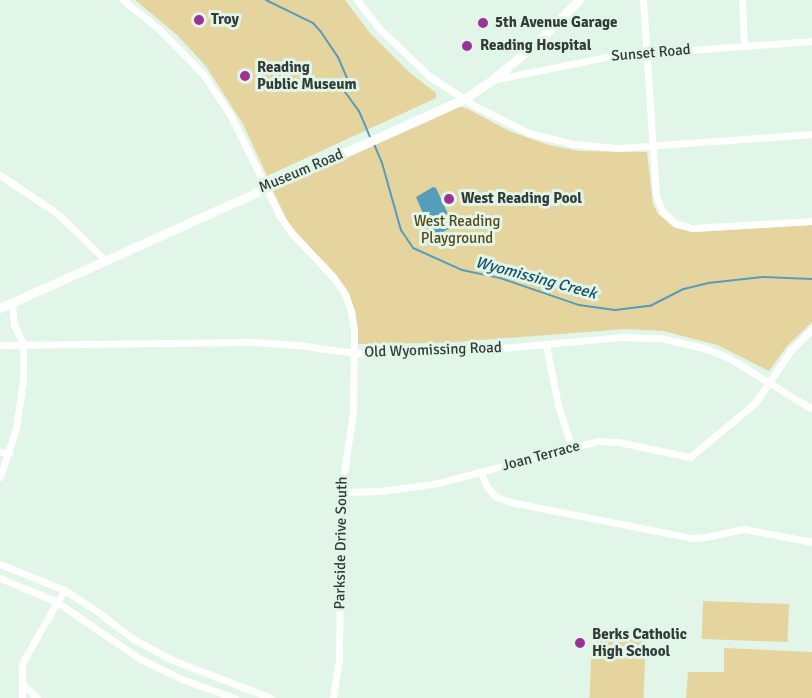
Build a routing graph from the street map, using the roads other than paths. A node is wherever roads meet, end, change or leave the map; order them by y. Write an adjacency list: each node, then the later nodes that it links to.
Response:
1 (123, 0): 14 (street, Parkside Drive South)
2 (357, 0): 10 (street)
3 (579, 0): 9 (main road, Museum Road)
4 (643, 0): 8 (street)
5 (742, 0): 7 (street)
6 (812, 41): 7 (street, Sunset Road)
7 (744, 45): 8 (street, Sunset Road)
8 (647, 53): 9 (street, Sunset Road); 12 (street)
9 (492, 80): 10 (main road, Museum Road)
10 (464, 99): 12 (street); 14 (main road, Museum Road)
11 (812, 134): 12 (street)
12 (653, 146): 15 (street)
13 (0, 175): 16 (street)
14 (265, 187): 16 (main road, Museum Road); 23 (street, Parkside Drive South)
15 (812, 221)
16 (105, 260): 17 (main road, Museum Road)
17 (12, 302): 18 (main road, Museum Road); 20 (street)
18 (0, 308)
19 (812, 329): 24 (street)
20 (23, 343): 21 (street, Old Wyomissing Road); 23 (street, Old Wyomissing Road); 28 (street)
21 (0, 345)
22 (546, 345): 23 (street, Old Wyomissing Road); 24 (street, Old Wyomissing Road); 26 (street)
23 (354, 353): 31 (street, Parkside Drive South)
24 (770, 381): 25 (street, Old Wyomissing Road); 26 (street, Joan Terrace)
25 (812, 409)
26 (572, 448): 29 (street, Joan Terrace)
27 (0, 452): 28 (street)
28 (9, 453): 30 (street)
29 (481, 472): 31 (street, Joan Terrace); 32 (street)
30 (0, 477)
31 (341, 492): 42 (street, Parkside Drive South)
32 (812, 542)
33 (0, 564): 35 (street)
34 (0, 578): 36 (street)
35 (64, 590): 36 (street); 41 (street)
36 (57, 602): 37 (street); 40 (street)
37 (23, 682): 38 (street); 39 (street)
38 (22, 698)
39 (37, 698)
40 (235, 698)
41 (271, 698)
42 (333, 698)

